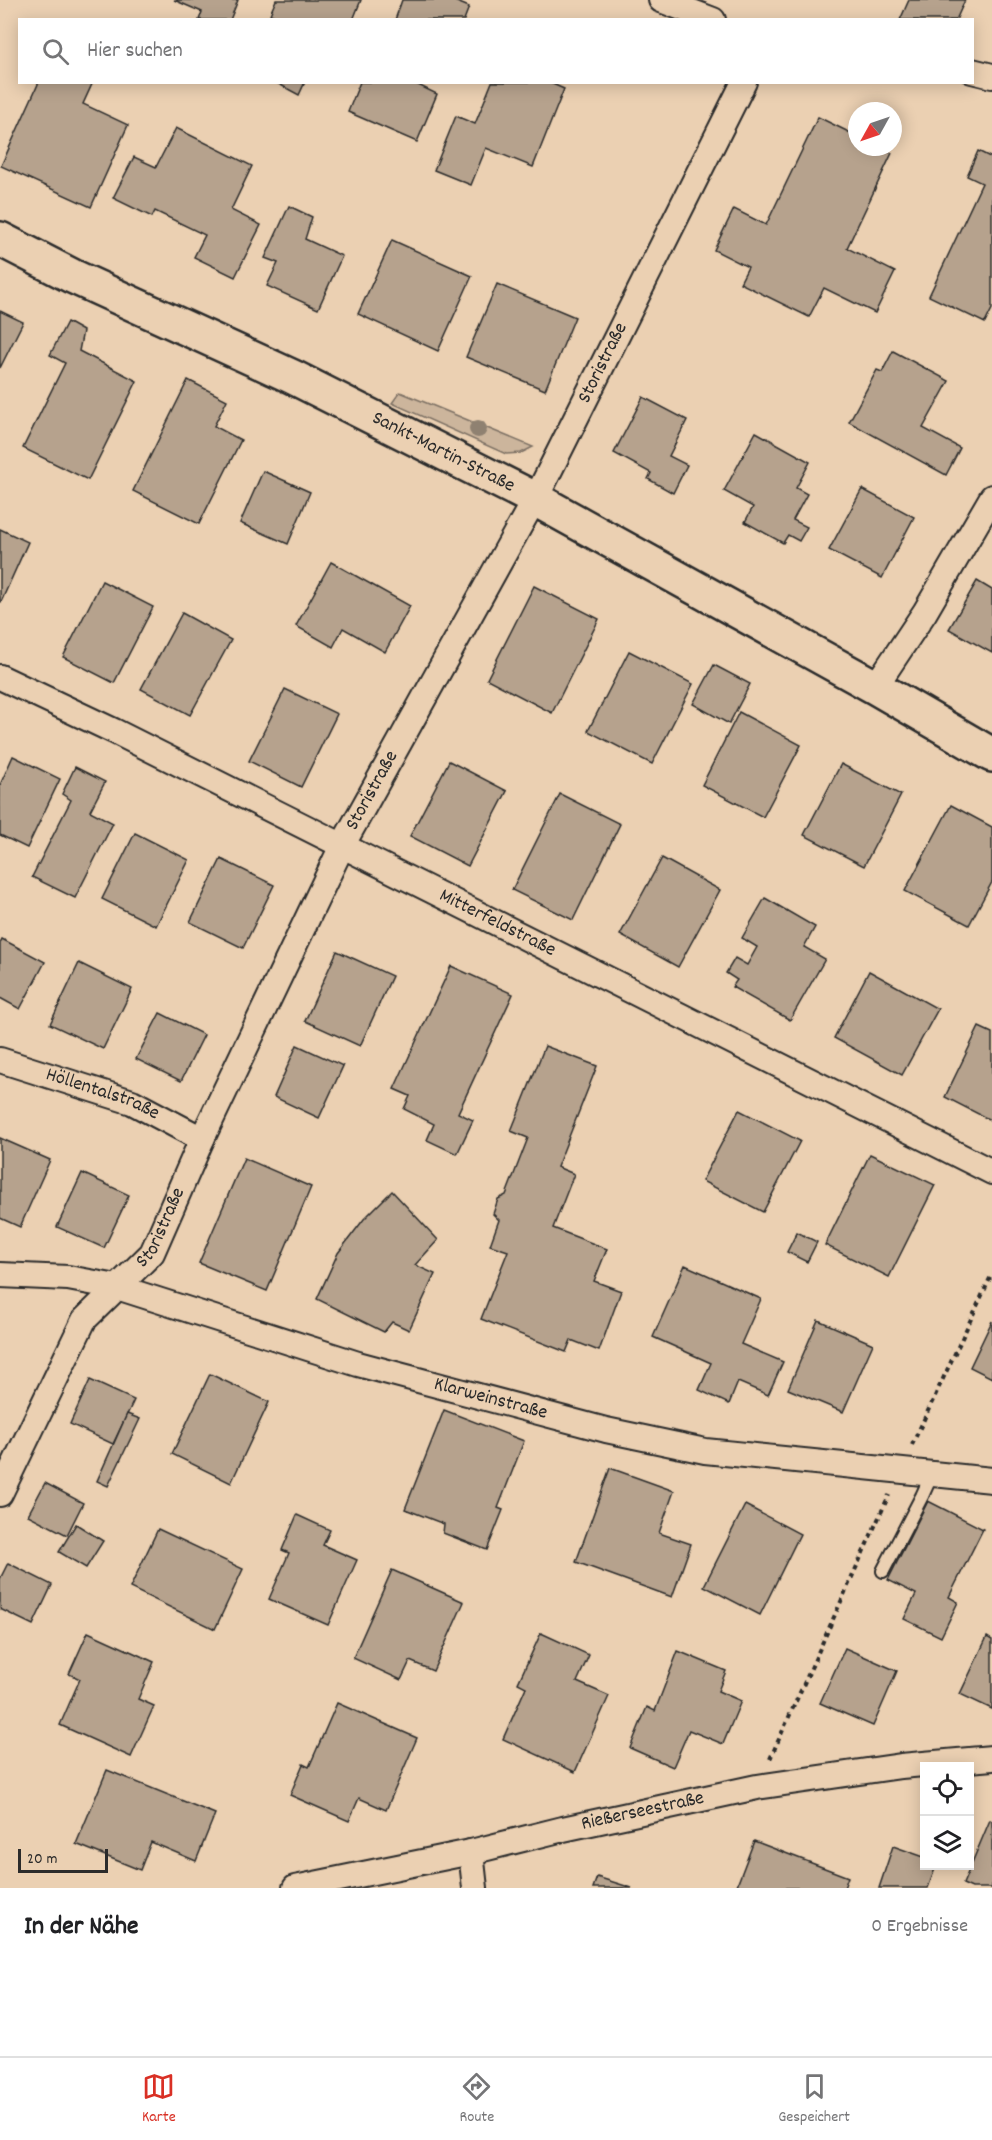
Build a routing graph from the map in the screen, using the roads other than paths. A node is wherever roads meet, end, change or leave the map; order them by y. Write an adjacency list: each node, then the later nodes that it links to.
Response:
1 (661, 0): 2 (street)
2 (708, 18)
3 (974, 72): 4 (street)
4 (992, 76)
5 (743, 84): 8 (street, Storistraße)
6 (0, 239): 8 (main road, Sankt-Martin-Straße)
7 (992, 497): 10 (street)
8 (535, 499): 10 (main road, Sankt-Martin-Straße); 12 (street, Storistraße)
9 (0, 677): 12 (street, Mitterfeldstraße)
10 (875, 687): 11 (main road, Sankt-Martin-Straße)
11 (992, 755)
12 (342, 846): 14 (street, Storistraße); 15 (street, Mitterfeldstraße)
13 (0, 1060): 14 (street, Höllentalstraße)
14 (202, 1139): 17 (street, Storistraße)
15 (992, 1172)
16 (0, 1275): 17 (street, Klarweinstraße)
17 (117, 1287): 18 (street, Klarweinstraße); 20 (street, Storistraße)
18 (932, 1474): 19 (street, Klarweinstraße); 21 (lane)
19 (992, 1480)
20 (0, 1494)
21 (883, 1571)
22 (992, 1758): 23 (street, Rießerseestraße)
23 (471, 1852): 24 (street, Rießerseestraße); 25 (street)
24 (295, 1888)
25 (475, 1888)

